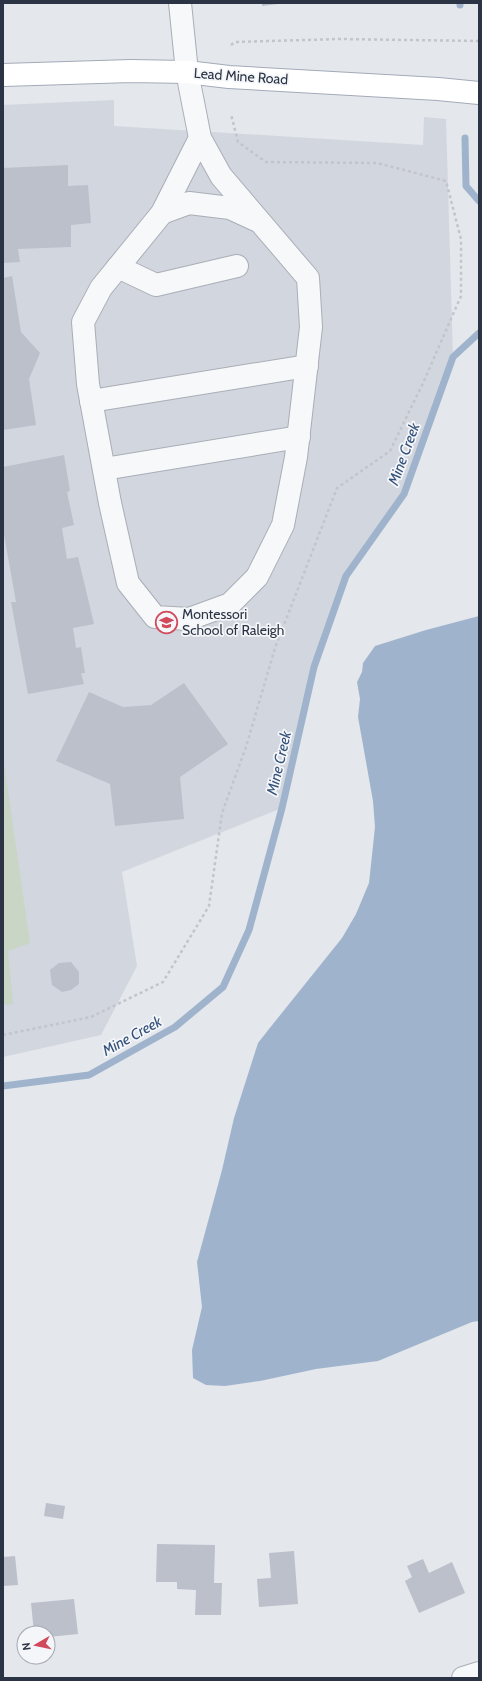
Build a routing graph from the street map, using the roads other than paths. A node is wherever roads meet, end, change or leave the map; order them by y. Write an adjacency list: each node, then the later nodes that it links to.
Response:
1 (180, 3): 2 (street)
2 (187, 72): 3 (main road, Lead Mine Road); 4 (main road, Lead Mine Road); 5 (street)
3 (3, 75)
4 (479, 93)
5 (200, 138): 6 (street); 7 (street)
6 (162, 213): 7 (street); 9 (street)
7 (262, 223): 10 (street)
8 (237, 266): 9 (street)
9 (118, 267): 11 (street)
10 (307, 366): 11 (street); 12 (street)
11 (91, 401): 13 (street)
12 (299, 437): 13 (street); 13 (street)
13 (104, 469)
14 (479, 1673): 15 (street)
15 (463, 1678)

